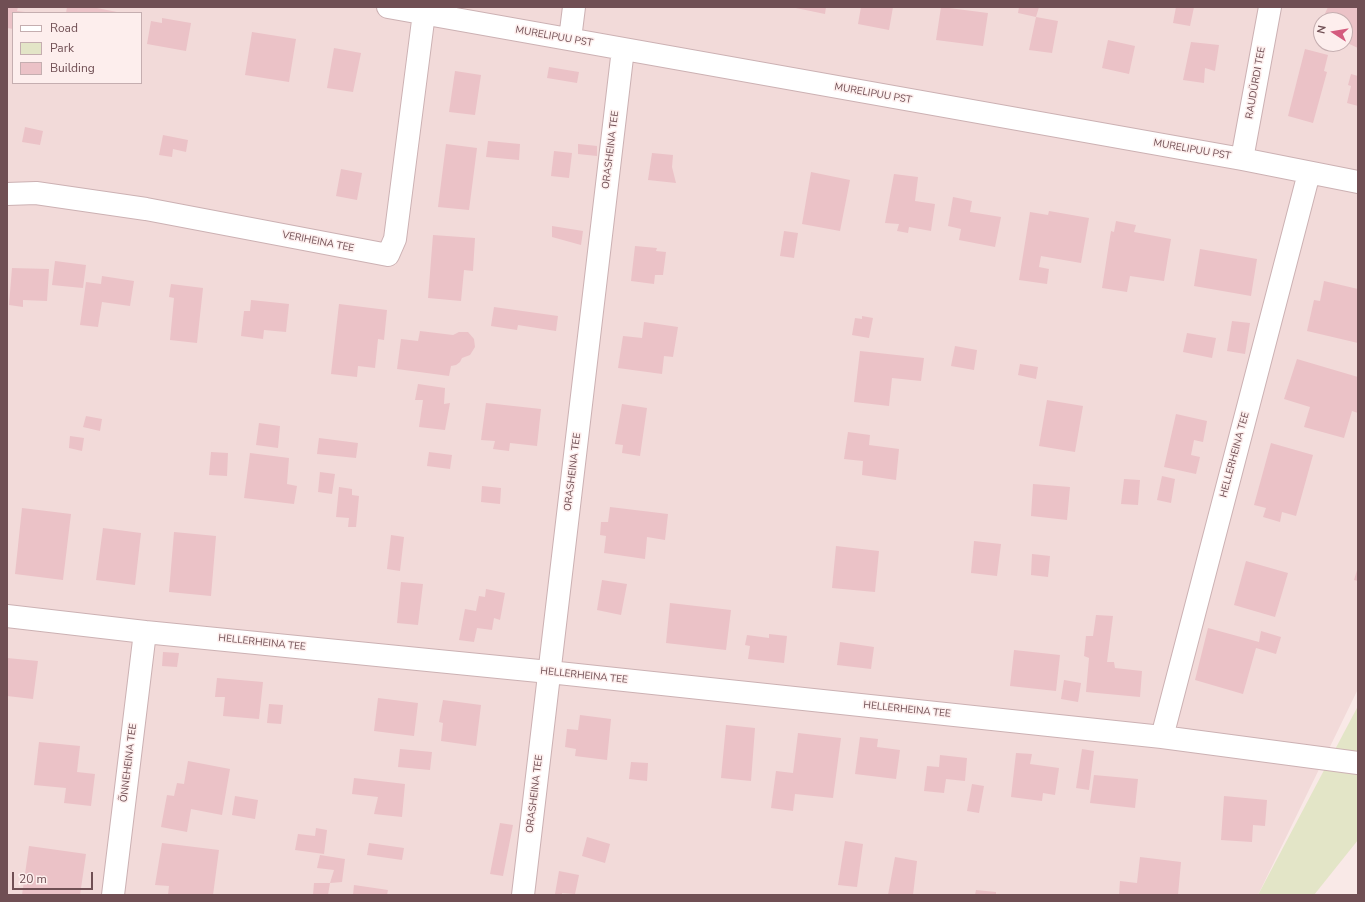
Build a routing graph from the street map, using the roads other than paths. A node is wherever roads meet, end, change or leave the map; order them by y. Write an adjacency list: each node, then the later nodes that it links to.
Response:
1 (388, 7): 4 (street, MURELIPUU PST)
2 (574, 7): 5 (street)
3 (1270, 7): 7 (street, RAUDÜRDI TEE)
4 (424, 14): 5 (street, MURELIPUU PST); 10 (street, VERIHEINA TEE)
5 (570, 39): 6 (street, MURELIPUU PST)
6 (623, 49): 7 (street, MURELIPUU PST); 13 (street, ORASHEINA TEE)
7 (1242, 159): 8 (street, MURELIPUU PST)
8 (1309, 173): 9 (street, MURELIPUU PST); 14 (street, HELLERHEINA TEE)
9 (1358, 182)
10 (7, 194)
11 (7, 616): 12 (street, HELLERHEINA TEE)
12 (144, 632): 13 (street, HELLERHEINA TEE); 16 (street, ÕNNEHEINA TEE)
13 (549, 672): 14 (street, HELLERHEINA TEE); 17 (street, ORASHEINA TEE)
14 (1162, 737): 15 (street, HELLERHEINA TEE)
15 (1358, 763)
16 (113, 895)
17 (523, 895)

